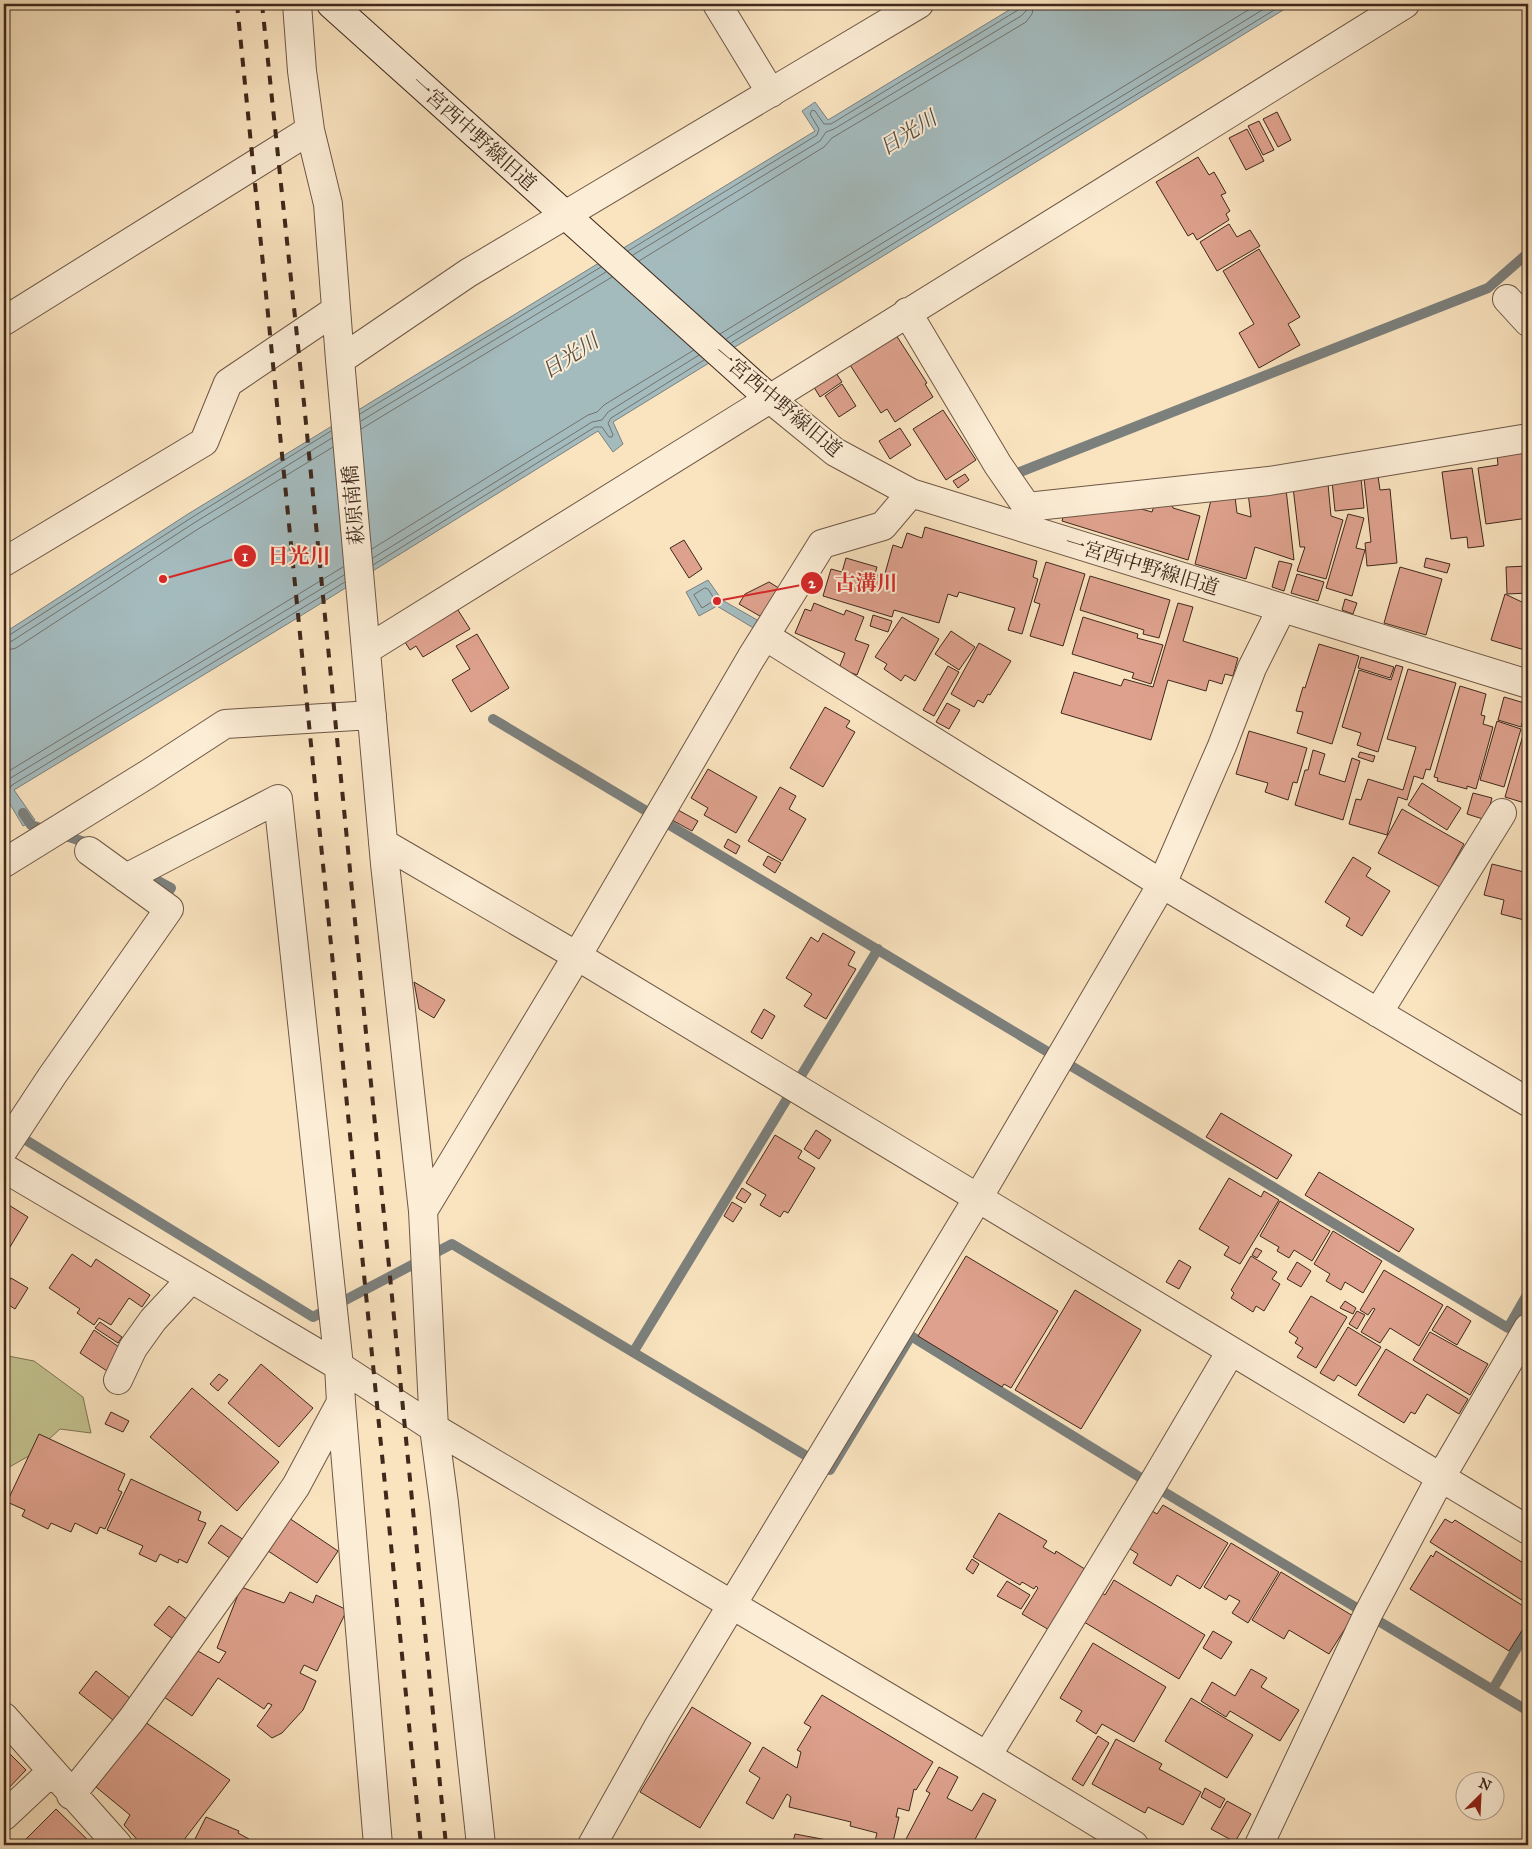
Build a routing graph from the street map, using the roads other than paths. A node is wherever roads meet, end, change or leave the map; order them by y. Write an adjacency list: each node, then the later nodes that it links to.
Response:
1 (297, 4): 7 (street, 萩原南橋)
2 (330, 4): 8 (street, 一宮西中野線旧道)
3 (717, 4): 6 (street)
4 (919, 4): 6 (street)
5 (1405, 4): 11 (street)
6 (772, 93): 8 (street)
7 (310, 130): 10 (street, 萩原南橋); 12 (street)
8 (566, 215): 14 (street); 15 (street, 一宮西中野線旧道)
9 (1507, 299): 13 (street)
10 (336, 310): 14 (street, 萩原南橋); 19 (street)
11 (907, 312): 15 (street); 18 (street)
12 (4, 321)
13 (1528, 322)
14 (340, 360): 22 (street, 萩原南橋)
15 (769, 398): 17 (street, 一宮西中野線旧道); 22 (street)
16 (1528, 438): 18 (street)
17 (911, 493): 18 (street, 一宮西中野線旧道); 21 (street)
18 (1025, 518): 20 (street, 一宮西中野線旧道)
19 (4, 562)
20 (1282, 608): 23 (street, 一宮西中野線旧道); 30 (street)
21 (765, 636): 30 (street); 31 (street)
22 (366, 650): 24 (street, 萩原南橋)
23 (1528, 684)
24 (372, 715): 26 (street, 萩原南橋); 28 (street)
25 (1502, 813): 32 (street)
26 (384, 843): 31 (street); 37 (street, 萩原南橋)
27 (88, 851): 29 (street)
28 (4, 864)
29 (126, 878): 34 (street); 41 (street)
30 (1162, 884): 32 (street); 36 (street)
31 (577, 956): 36 (street); 37 (street)
32 (1378, 1013): 33 (street)
33 (1528, 1102)
34 (4, 1148)
35 (4, 1168): 38 (street)
36 (978, 1198): 40 (street); 47 (street)
37 (423, 1211): 44 (street, 萩原南橋)
38 (191, 1278): 41 (street); 42 (street)
39 (1528, 1328): 45 (street)
40 (1231, 1351): 45 (street); 49 (street)
41 (339, 1366): 43 (street); 44 (street)
42 (118, 1380)
43 (341, 1402): 51 (street); 54 (street)
44 (434, 1428): 47 (street); 55 (street, 萩原南橋)
45 (1441, 1477): 46 (street); 58 (street)
46 (1528, 1530)
47 (732, 1605): 49 (street); 56 (street)
48 (4, 1717): 50 (street)
49 (987, 1756): 57 (street)
50 (51, 1772): 51 (street); 52 (street)
51 (71, 1795): 53 (street)
52 (4, 1816)
53 (118, 1845)
54 (378, 1845)
55 (481, 1845)
56 (592, 1845)
57 (1134, 1845)
58 (1259, 1845)

